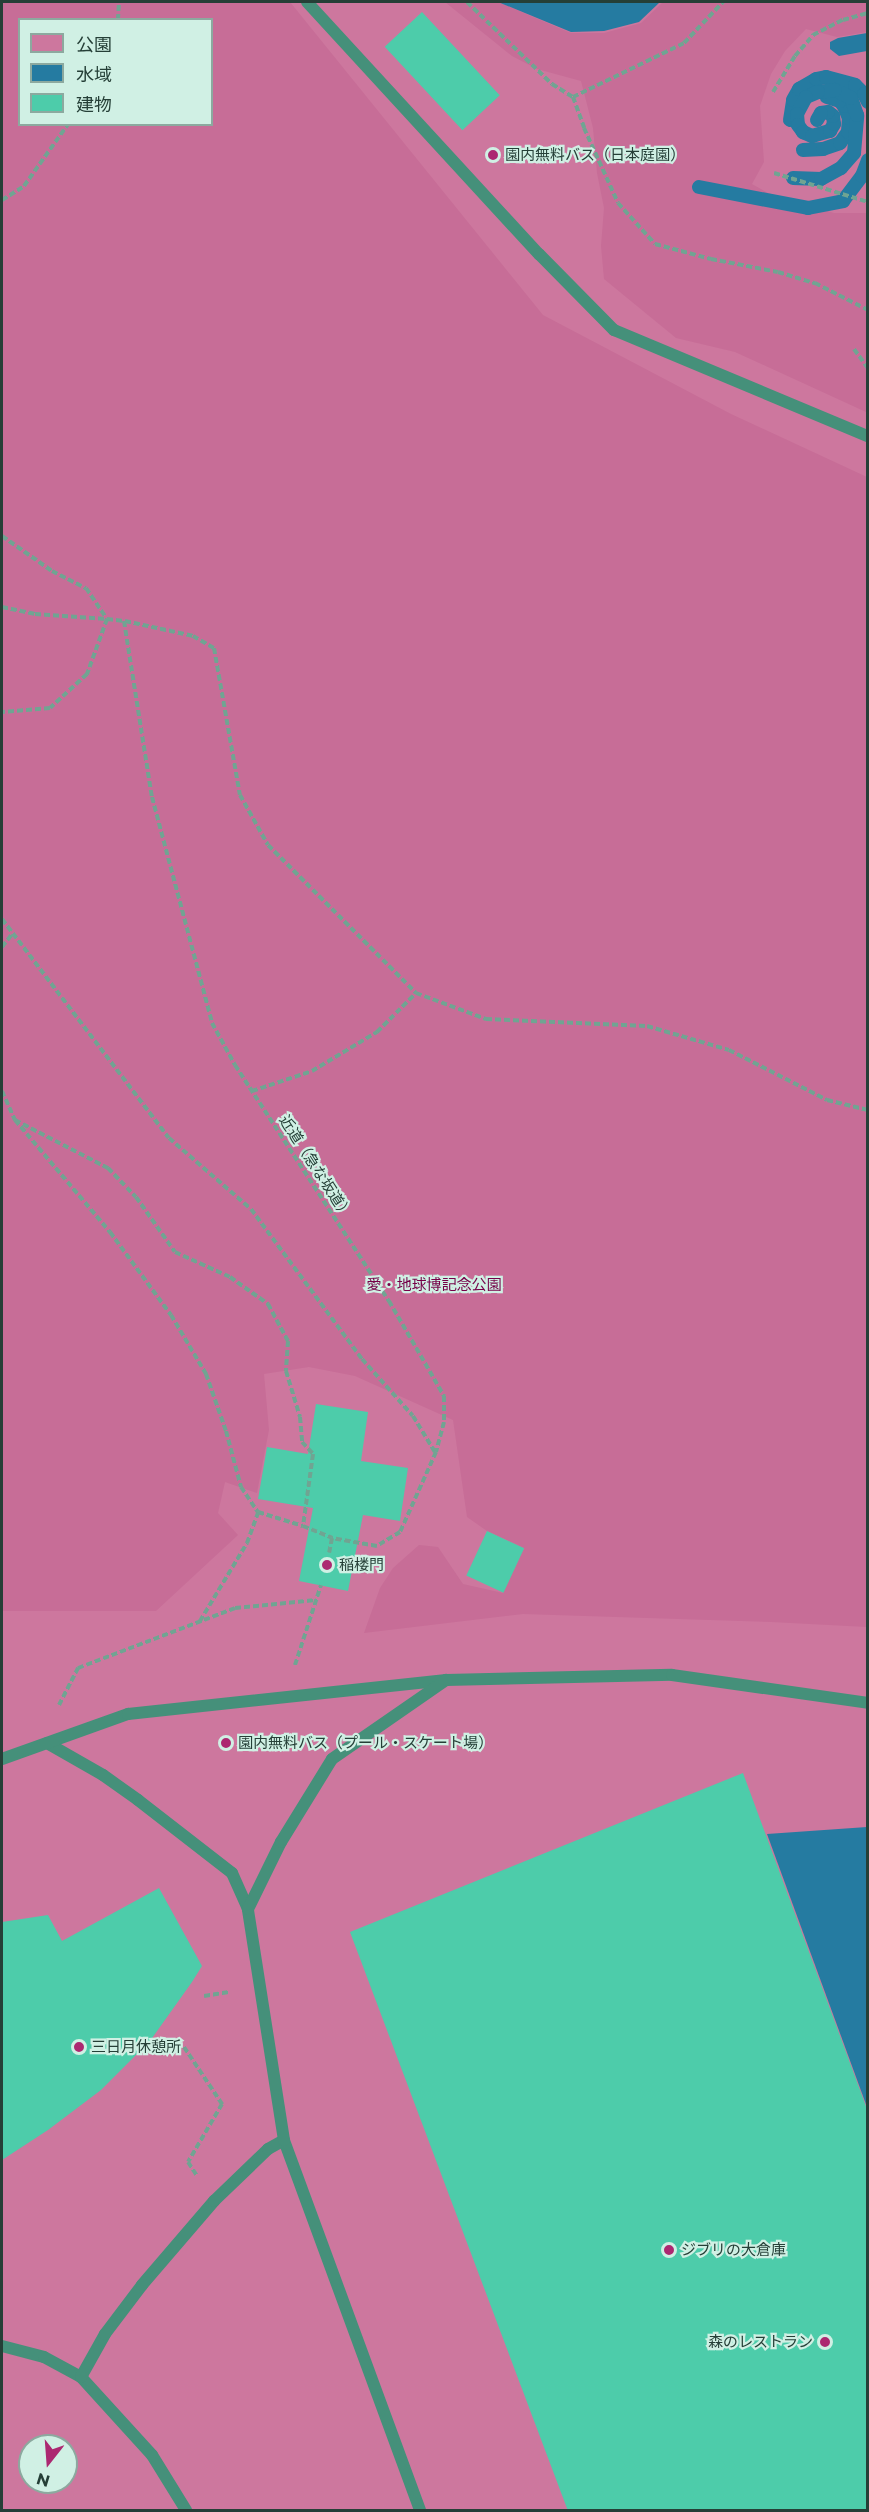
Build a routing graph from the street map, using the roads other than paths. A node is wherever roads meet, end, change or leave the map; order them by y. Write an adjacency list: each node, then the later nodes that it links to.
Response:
1 (307, 2): 2 (lane)
2 (867, 436)
3 (446, 1680): 4 (lane); 5 (lane); 7 (lane)
4 (867, 1703)
5 (47, 1743): 6 (lane); 7 (lane)
6 (2, 1759)
7 (248, 1909): 8 (lane)
8 (284, 2140): 10 (lane); 12 (lane)
9 (2, 2346): 10 (lane)
10 (81, 2378): 11 (lane)
11 (186, 2511)
12 (420, 2511)

